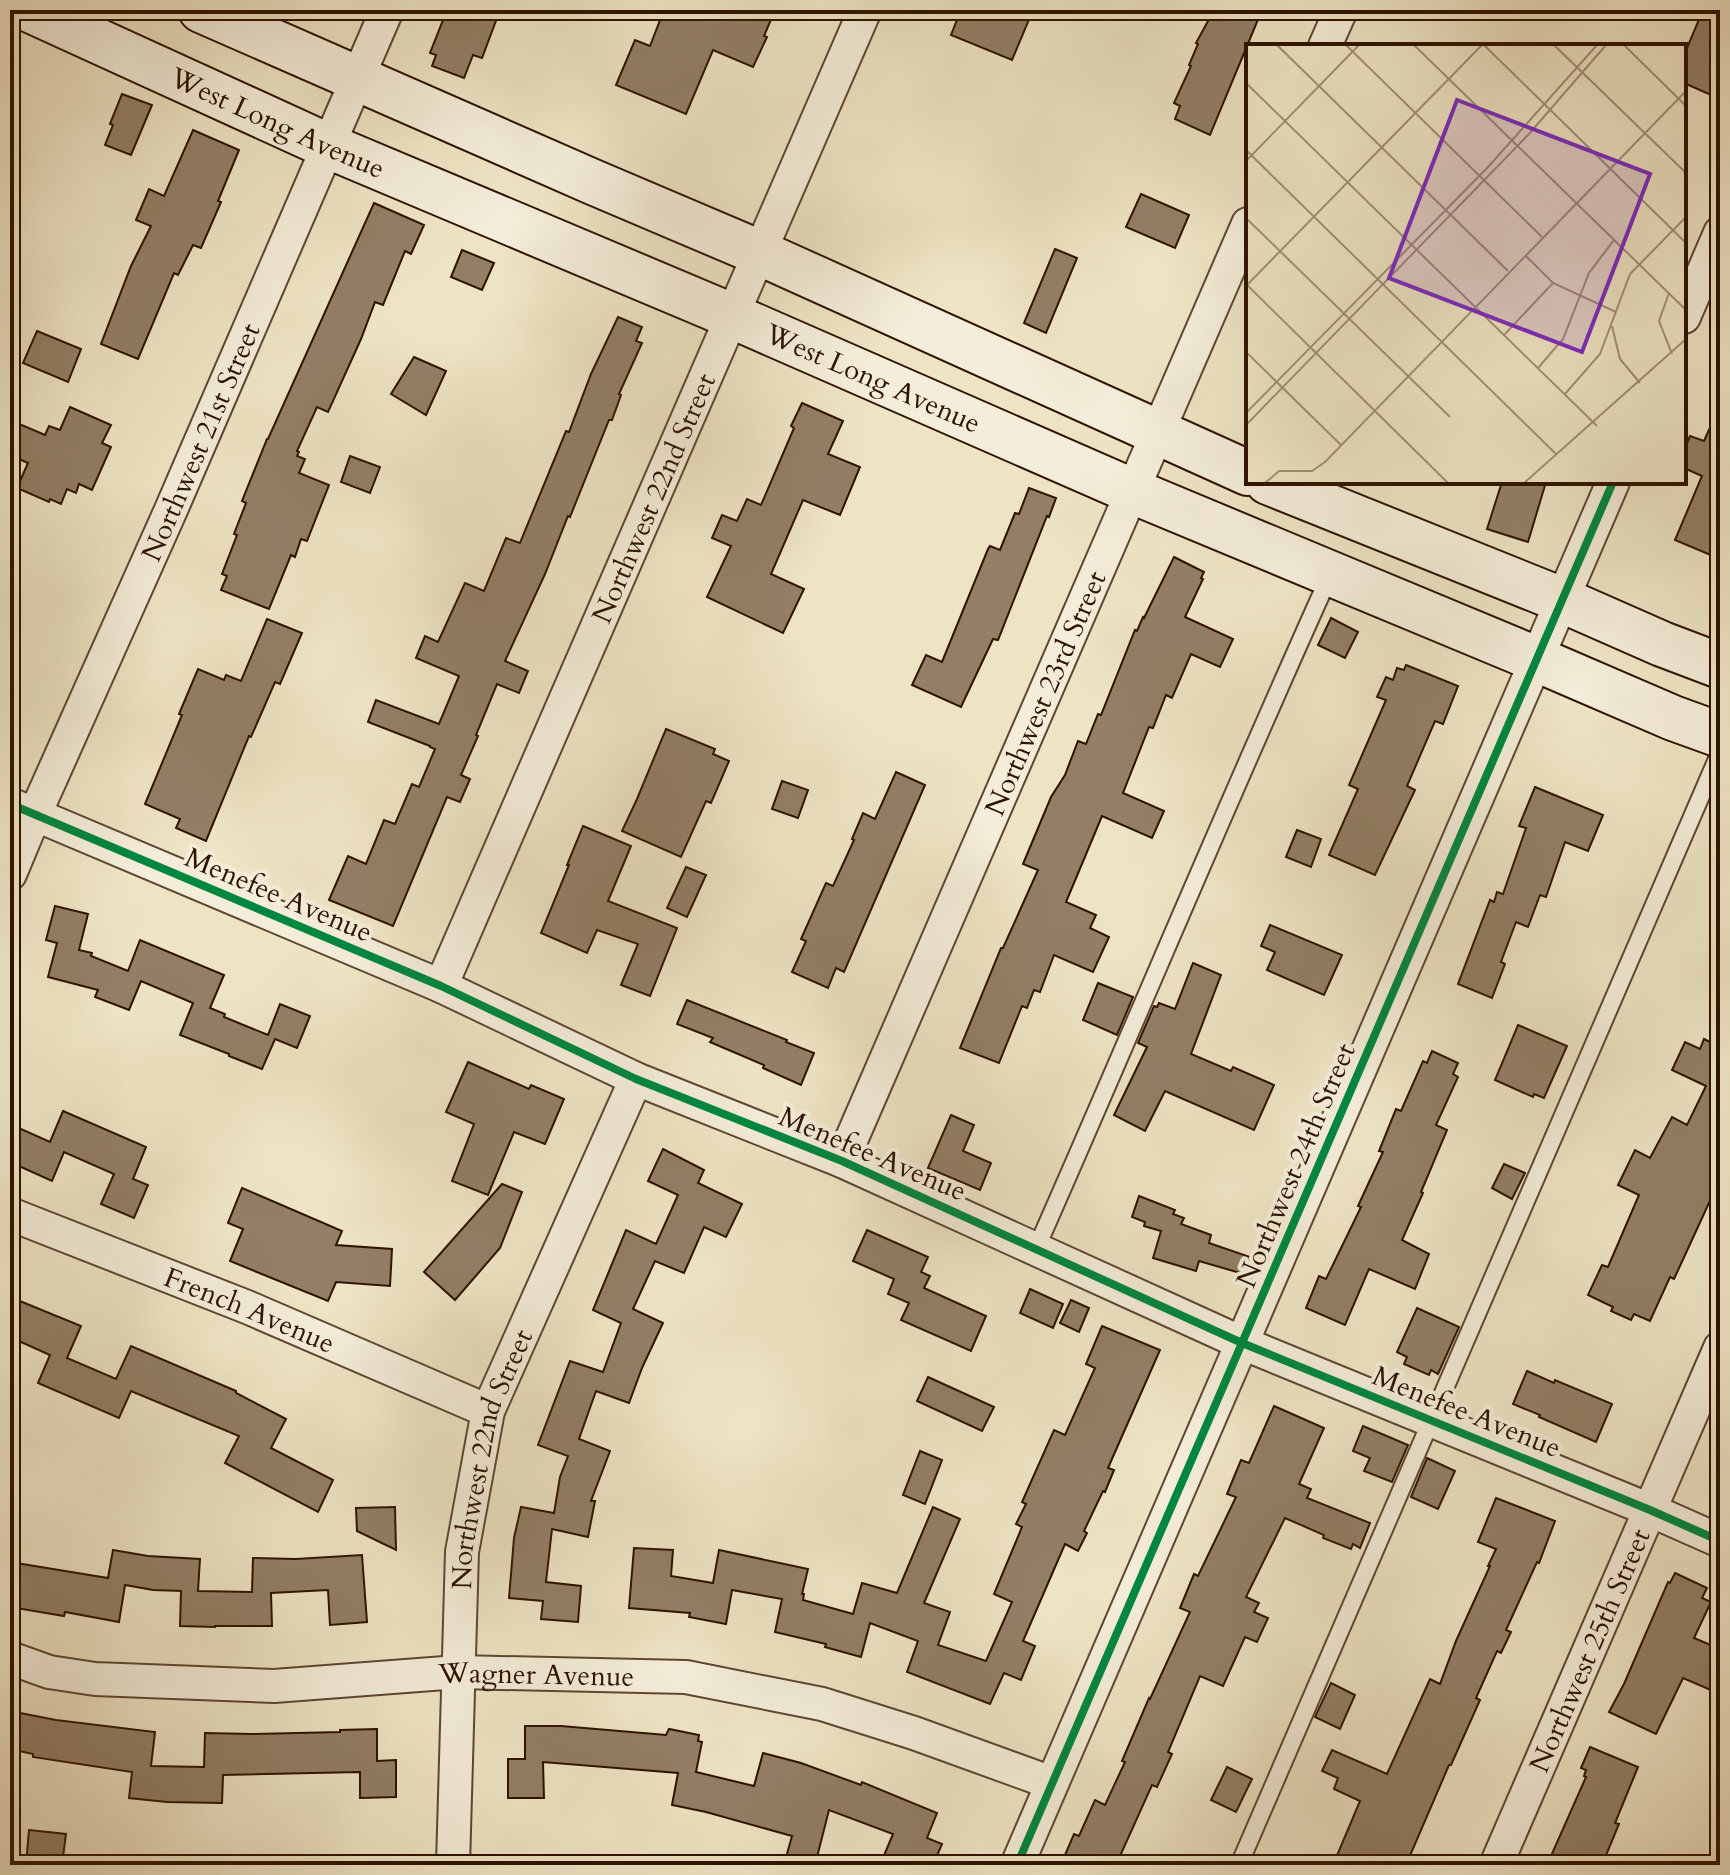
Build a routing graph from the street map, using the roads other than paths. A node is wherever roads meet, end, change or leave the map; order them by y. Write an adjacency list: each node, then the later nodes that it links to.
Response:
1 (30, 10): 8 (main road, West Long Avenue)
2 (201, 10): 7 (main road)
3 (387, 10): 7 (street, Northwest 21st Street)
4 (865, 10): 11 (street, Northwest 22nd Street)
5 (1341, 10): 6 (street)
6 (1326, 44)
7 (357, 79): 8 (street, Northwest 21st Street); 11 (main road)
8 (328, 146): 13 (main road, West Long Avenue); 25 (street, Northwest 21st Street)
9 (1246, 229): 14 (street, Northwest 23rd Street)
10 (1720, 233): 12 (street)
11 (760, 253): 13 (street, Northwest 22nd Street); 14 (main road)
12 (1686, 312)
13 (732, 316): 18 (main road, West Long Avenue); 27 (street, Northwest 22nd Street)
14 (1158, 432): 15 (main road); 18 (street, Northwest 23rd Street)
15 (1246, 472)
16 (1273, 484): 20 (main road)
17 (1612, 484): 20 (street, Northwest 24th Street)
18 (1132, 491): 19 (main road, West Long Avenue); 29 (street, Northwest 23rd Street)
19 (1330, 573): 21 (main road, West Long Avenue); 31 (lane)
20 (1562, 600): 21 (street, Northwest 24th Street); 22 (main road)
21 (1536, 659): 23 (main road, West Long Avenue); 32 (street, Northwest 24th Street)
22 (1720, 666)
23 (1720, 735)
24 (1720, 752): 35 (lane)
25 (22, 809): 26 (street, Northwest 21st Street); 27 (street, Menefee Avenue)
26 (10, 874)
27 (441, 986): 28 (street, Menefee Avenue)
28 (636, 1079): 29 (street, Menefee Avenue); 34 (street, Northwest 22nd Street)
29 (842, 1161): 31 (street, Menefee Avenue)
30 (10, 1214): 34 (street, French Avenue)
31 (1036, 1249): 32 (street, Menefee Avenue)
32 (1242, 1343): 35 (street, Menefee Avenue); 40 (street, Northwest 24th Street)
33 (1720, 1348): 36 (street, Northwest 25th Street)
34 (488, 1411): 39 (street, Northwest 22nd Street)
35 (1432, 1421): 36 (street, Menefee Avenue); 43 (lane)
36 (1650, 1510): 37 (street, Menefee Avenue); 44 (street, Northwest 25th Street)
37 (1720, 1541)
38 (10, 1658): 39 (street, Wagner Avenue)
39 (458, 1672): 40 (street, Wagner Avenue); 41 (street, Northwest 22nd Street)
40 (1052, 1783): 42 (street, Northwest 24th Street)
41 (453, 1865)
42 (1017, 1865)
43 (1239, 1865)
44 (1496, 1865)

